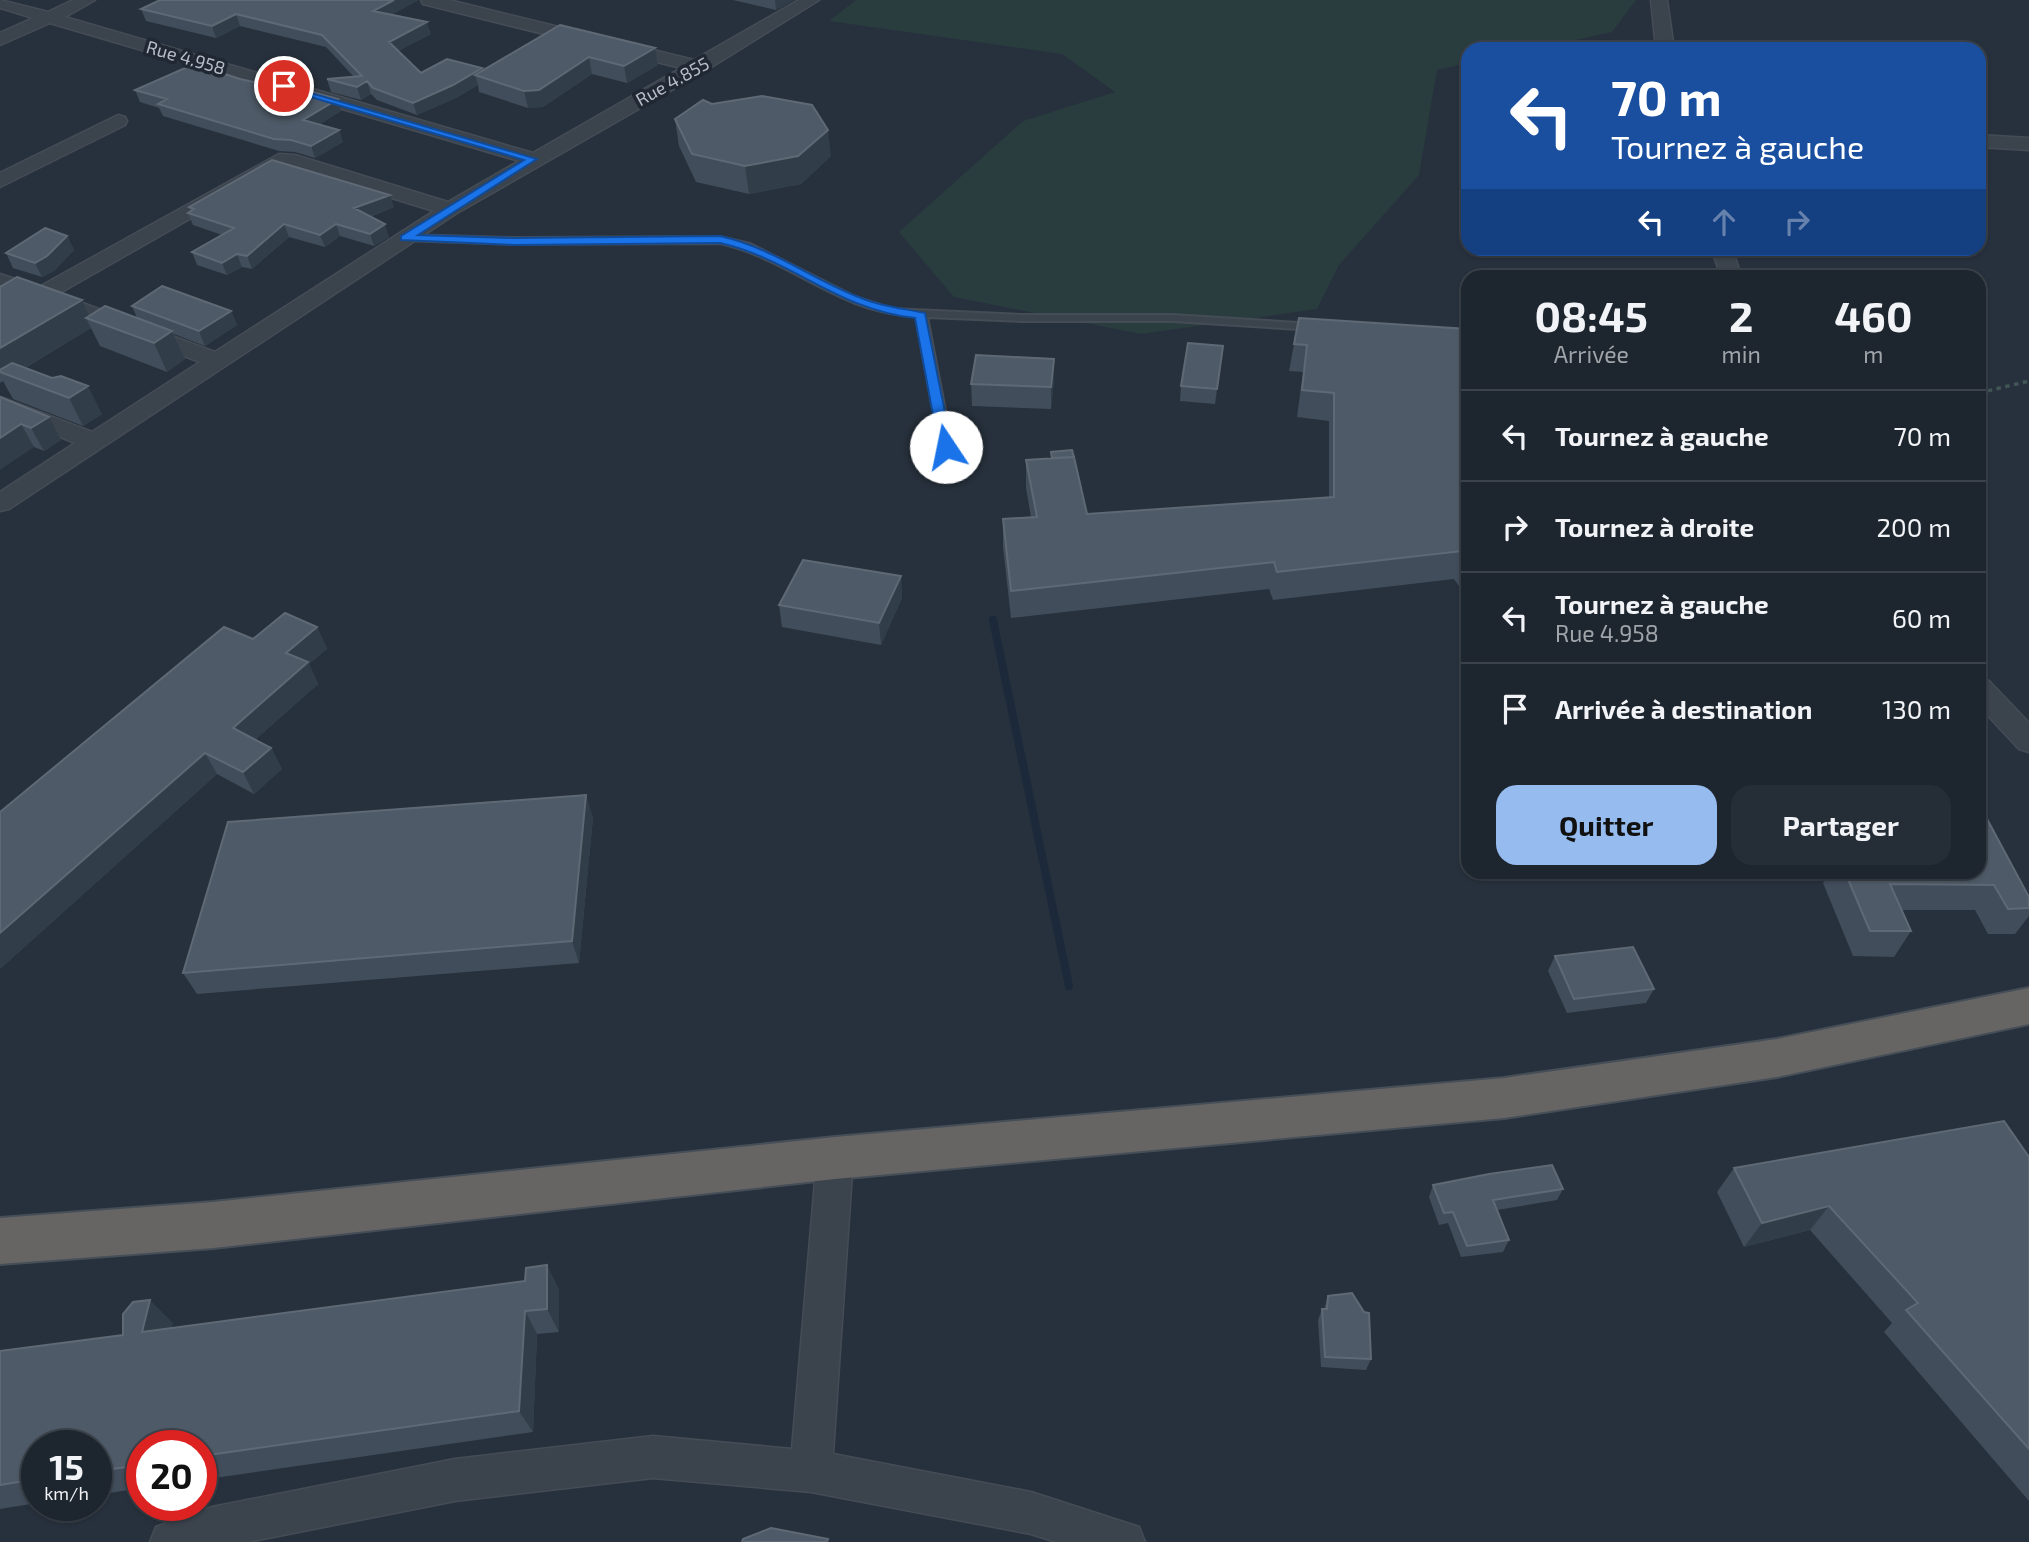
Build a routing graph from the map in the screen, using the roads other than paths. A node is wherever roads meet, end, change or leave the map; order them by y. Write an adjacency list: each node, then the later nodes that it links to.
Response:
1 (87, 0): 7 (street)
2 (429, 0): 6 (street)
3 (811, 0): 10 (street, Rue 4.855)
4 (1659, 0): 9 (street)
5 (0, 3): 7 (street, Rue 4.958)
6 (465, 4): 10 (street)
7 (48, 18): 8 (street); 14 (street, Rue 4.958)
8 (0, 40)
9 (1664, 42)
10 (699, 67): 14 (street, Rue 4.855)
11 (118, 121): 15 (street)
12 (1986, 141): 13 (street)
13 (2029, 144)
14 (532, 159): 16 (street, Rue 4.855)
15 (0, 181)
16 (450, 209): 17 (street, Rue 4.855); 19 (street)
17 (405, 238): 20 (lane); 22 (street, Rue 4.855)
18 (0, 280): 19 (street)
19 (41, 295): 22 (street)
20 (921, 315): 21 (lane); 25 (lane)
21 (1321, 327)
22 (218, 361): 24 (street, Rue 4.855)
23 (0, 404): 24 (street)
24 (92, 441): 26 (street, Rue 4.855)
25 (946, 447)
26 (0, 503)
27 (1986, 695): 28 (street)
28 (2029, 741)
29 (2029, 1006): 30 (highway)
30 (835, 1158): 31 (highway); 32 (street)
31 (0, 1241)
32 (811, 1471): 33 (street); 34 (street)
33 (171, 1542)
34 (1124, 1542)

